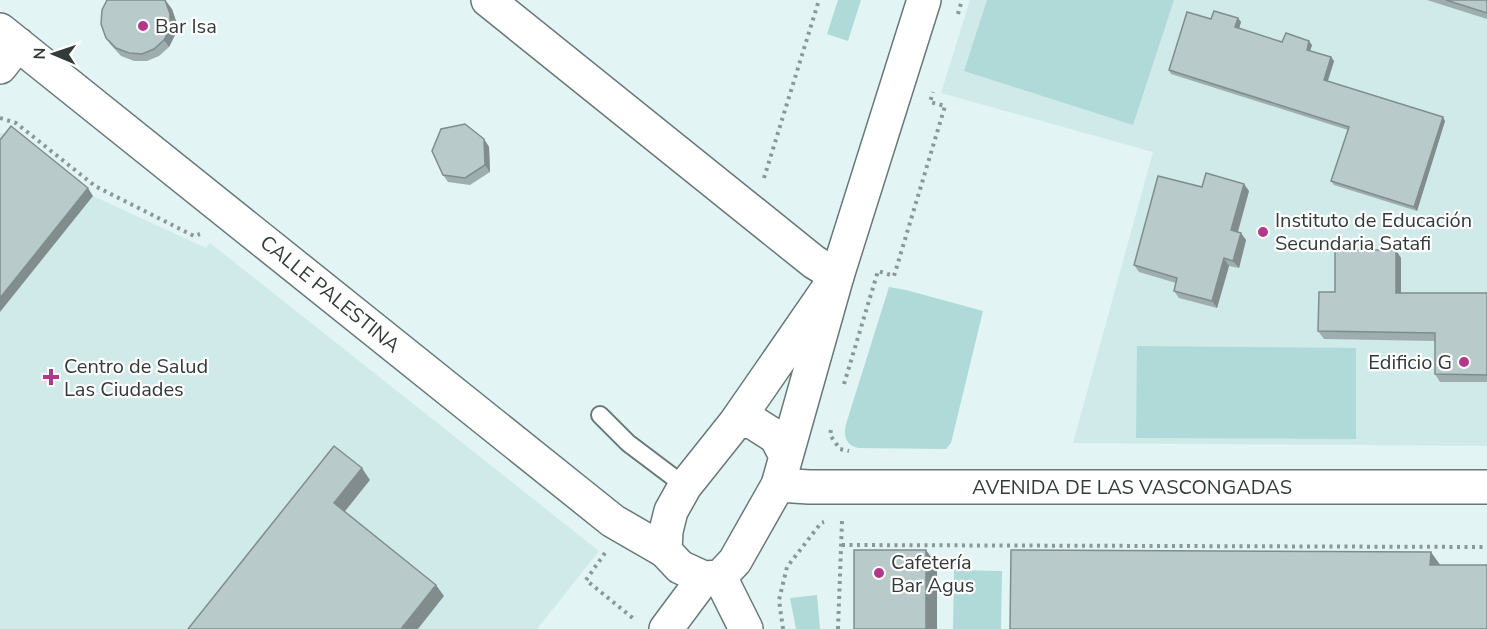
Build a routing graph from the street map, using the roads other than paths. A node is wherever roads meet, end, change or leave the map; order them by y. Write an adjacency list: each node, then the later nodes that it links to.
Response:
1 (488, 0): 4 (street)
2 (924, 0): 4 (street)
3 (6, 47): 10 (street, CALLE PALESTINA)
4 (837, 276): 6 (street); 7 (street)
5 (600, 415): 8 (lane)
6 (736, 422): 7 (street); 8 (street)
7 (782, 470): 9 (street, AVENIDA DE LAS VASCONGADAS); 11 (street)
8 (685, 486): 10 (street)
9 (1487, 487)
10 (665, 551): 11 (street, CALLE PALESTINA)
11 (712, 577): 12 (street); 13 (street)
12 (652, 625)
13 (746, 629)

